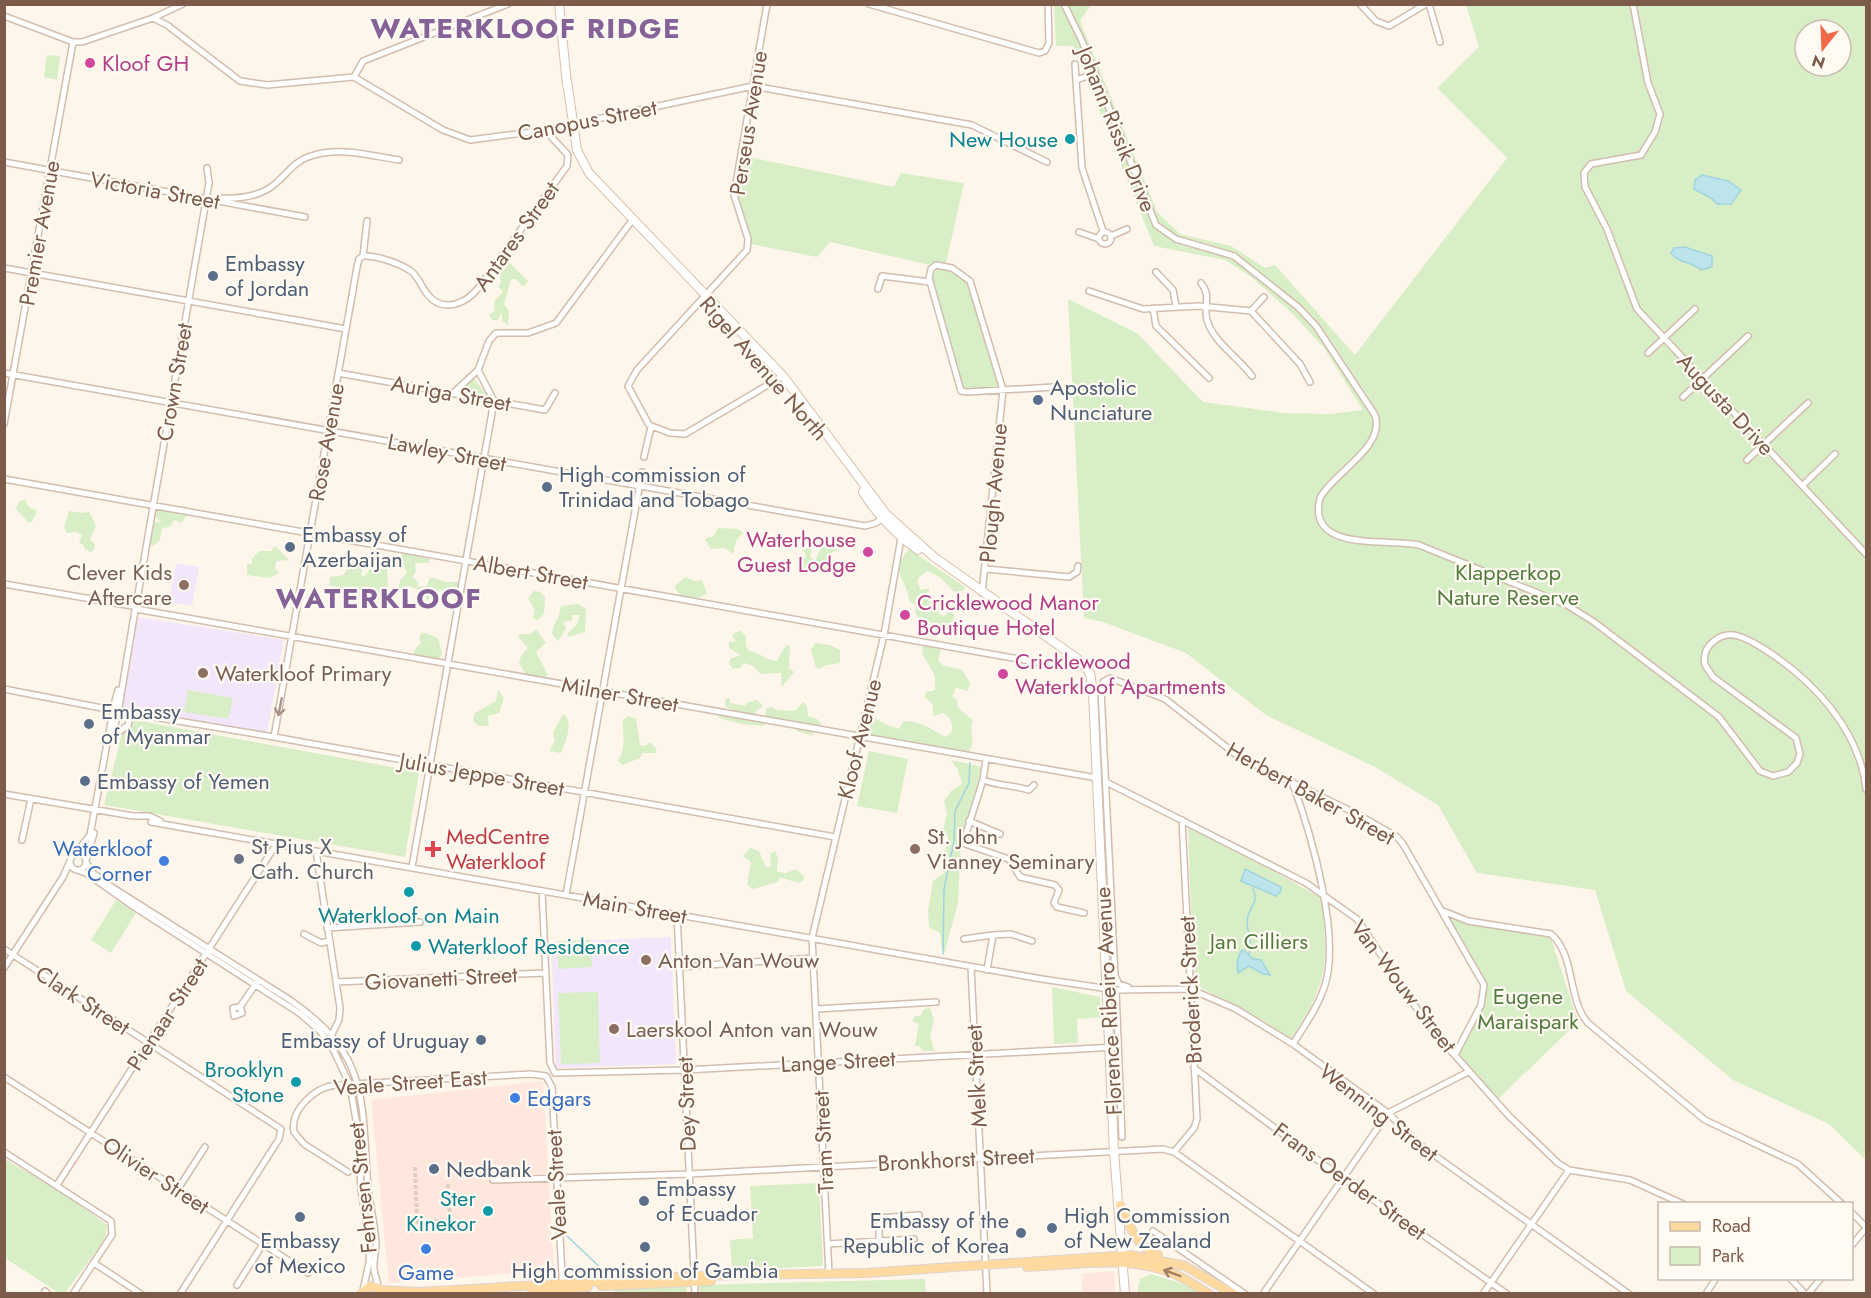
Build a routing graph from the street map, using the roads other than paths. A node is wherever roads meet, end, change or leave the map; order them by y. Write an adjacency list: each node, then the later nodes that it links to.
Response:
1 (183, 4): 12 (street)
2 (508, 4): 17 (street)
3 (559, 4): 20 (main road, Rigel Avenue North)
4 (767, 4): 19 (street, Perseus Avenue)
5 (869, 4): 6 (street)
6 (1047, 4)
7 (1064, 4): 16 (street, Johann Rissik Drive)
8 (1360, 4): 9 (street)
9 (1428, 4): 14 (street)
10 (1633, 4): 54 (street, Augusta Drive)
11 (4, 16): 13 (street)
12 (153, 18): 13 (street); 17 (street)
13 (73, 42): 26 (street, Premier Avenue)
14 (1440, 42)
15 (1075, 64): 18 (street)
16 (1094, 74): 18 (street); 42 (street, Johann Rissik Drive)
17 (354, 77): 21 (street, Canopus Street)
18 (1076, 80): 32 (street)
19 (753, 86): 20 (street, Canopus Street); 24 (street, Canopus Street); 45 (street, Perseus Avenue)
20 (572, 123): 21 (street, Canopus Street); 29 (main road, Rigel Avenue North)
21 (545, 130): 36 (street, Antares Street)
22 (399, 160): 27 (street)
23 (4, 162): 26 (street, Victoria Street)
24 (1047, 162)
25 (207, 168): 27 (street, Crown Street)
26 (50, 171): 27 (street, Victoria Street); 38 (street, Premier Avenue)
27 (206, 198): 28 (street, Victoria Street); 46 (street, Crown Street)
28 (305, 217)
29 (632, 220): 45 (main road, Rigel Avenue North); 56 (street)
30 (367, 222): 36 (street, Rose Avenue)
31 (1127, 230): 34 (street)
32 (1103, 231): 34 (street); 35 (street)
33 (1079, 232): 35 (street)
34 (1111, 236): 35 (street)
35 (1099, 239)
36 (363, 256): 52 (street, Rose Avenue)
37 (4, 268): 38 (street)
38 (32, 272): 46 (street); 59 (street, Premier Avenue)
39 (1156, 272): 47 (street)
40 (930, 282): 43 (street); 66 (street); 66 (street)
41 (1201, 283): 48 (street)
42 (1274, 287): 51 (street); 118 (street, Johann Rissik Drive)
43 (878, 289)
44 (1089, 291): 49 (street)
45 (706, 297): 61 (main road, Rigel Avenue North); 74 (street)
46 (188, 300): 52 (street); 71 (street, Crown Street)
47 (1176, 306): 48 (street); 49 (street)
48 (1208, 306): 51 (street); 60 (street)
49 (1153, 308): 62 (street)
50 (1695, 309): 54 (street)
51 (1251, 311): 64 (street)
52 (346, 328): 58 (street, Rose Avenue)
53 (1748, 336): 63 (street)
54 (1665, 339): 55 (street); 63 (street, Augusta Drive)
55 (1648, 353)
56 (478, 370): 67 (street); 70 (street)
57 (4, 373): 59 (street, Lawley Street)
58 (338, 373): 67 (street, Auriga Street); 75 (street, Rose Avenue)
59 (13, 375): 71 (street, Lawley Street); 73 (street, Premier Avenue)
60 (1252, 376)
61 (781, 377): 74 (street); 86 (main road, Rigel Avenue North)
62 (1209, 378)
63 (1703, 379): 69 (street); 76 (street, Augusta Drive)
64 (1310, 382)
65 (1054, 387): 66 (street)
66 (1003, 390): 94 (street, Plough Avenue)
67 (452, 393): 70 (street, Auriga Street)
68 (555, 393): 70 (street, Auriga Street)
69 (1683, 397)
70 (494, 401): 79 (street)
71 (171, 403): 75 (street, Lawley Street); 85 (street, Crown Street)
72 (1808, 403): 76 (street)
73 (4, 424)
74 (651, 427): 78 (street)
75 (326, 429): 79 (street, Lawley Street); 88 (street, Rose Avenue)
76 (1764, 444): 80 (street); 83 (street, Augusta Drive)
77 (1835, 454): 83 (street)
78 (644, 457)
79 (484, 459): 84 (street, Lawley Street); 92 (street)
80 (1747, 460)
81 (642, 472): 84 (street)
82 (4, 479): 85 (street, Albert Street)
83 (1803, 485): 91 (street, Augusta Drive)
84 (640, 486): 86 (street, Lawley Street); 96 (street)
85 (152, 506): 88 (street, Albert Street); 98 (street, Crown Street)
86 (884, 516): 87 (main road, Rigel Avenue North); 89 (main road, Rigel Avenue North)
87 (898, 526): 89 (main road); 90 (main road, Rigel Avenue North)
88 (310, 533): 92 (street, Albert Street); 99 (street, Rose Avenue)
89 (901, 538): 90 (main road); 97 (main road, Rigel Avenue North); 100 (street, Kloof Avenue)
90 (910, 538): 97 (main road, Rigel Avenue North)
91 (1866, 554)
92 (466, 561): 96 (street, Albert Street); 101 (street)
93 (1078, 566): 94 (street)
94 (986, 569): 97 (street, Plough Avenue)
95 (4, 584): 98 (street, Milner Street)
96 (621, 588): 100 (street, Albert Street); 105 (street)
97 (982, 593): 103 (main road, Rigel Avenue North)
98 (134, 608): 99 (street, Milner Street); 106 (street, Crown Street)
99 (294, 635): 101 (street, Milner Street); 109 (street, Rose Avenue, one-way to 109)
100 (884, 635): 102 (street, Albert Street); 108 (street, Kloof Avenue)
101 (446, 664): 105 (street, Milner Street); 112 (street)
102 (1058, 666)
103 (1090, 673): 113 (main road, Florence Ribeiro Avenue)
104 (4, 689): 106 (street, Julius Jeppe Street)
105 (604, 690): 108 (street, Milner Street); 119 (street)
106 (116, 709): 107 (street, Julius Jeppe Street); 110 (street, Crown Street)
107 (130, 712): 109 (street, Julius Jeppe Street); 110 (street)
108 (859, 736): 111 (street, Milner Street); 127 (street, Kloof Avenue)
109 (274, 737): 112 (street, Julius Jeppe Street)
110 (110, 738): 123 (street, Crown Street)
111 (986, 759): 113 (street, Milner Street); 114 (street)
112 (429, 765): 119 (street, Julius Jeppe Street); 134 (street)
113 (1097, 778): 122 (main road, Florence Ribeiro Avenue)
114 (983, 780): 117 (street); 125 (street)
115 (1106, 782): 116 (street, Herbert Baker Street); 122 (street); 124 (street, Van Wouw Street)
116 (1292, 782): 138 (street); 140 (street, Herbert Baker Street)
117 (1034, 785)
118 (1866, 789)
119 (585, 793): 127 (street, Julius Jeppe Street); 139 (street)
120 (4, 794): 121 (street, Main Street)
121 (31, 799): 123 (street, Main Street); 128 (street)
122 (1102, 805): 163 (street); 165 (main road, Florence Ribeiro Avenue)
123 (98, 809): 129 (street, Main Street); 131 (street, Crown Street); 133 (street, Crown Street)
124 (1182, 820): 138 (street, Van Wouw Street); 164 (street, Broderick Street)
125 (969, 821): 126 (street); 141 (street)
126 (1000, 834)
127 (835, 837): 148 (street, Kloof Avenue)
128 (22, 840)
129 (277, 843): 130 (street, Main Street); 153 (street, Pienaar Street)
130 (316, 851): 134 (street, Main Street); 145 (street)
131 (74, 855): 132 (street); 133 (street)
132 (70, 861): 135 (street); 136 (street)
133 (86, 861): 135 (street); 143 (street)
134 (412, 867): 137 (street, Main Street)
135 (76, 870): 136 (street); 143 (street)
136 (63, 877): 154 (street)
137 (542, 892): 139 (street, Main Street); 160 (street)
138 (1324, 894): 172 (street); 175 (street, Van Wouw Street)
139 (566, 895): 142 (street, Main Street)
140 (1442, 911): 175 (street, Herbert Baker Street); 203 (street)
141 (1084, 913)
142 (677, 914): 148 (street, Main Street); 156 (street, Dey Street)
143 (157, 919): 153 (street)
144 (420, 922): 145 (street)
145 (327, 927): 150 (street)
146 (304, 934): 150 (street)
147 (993, 935): 149 (street); 151 (street); 159 (street)
148 (812, 938): 155 (street, Tram Street); 157 (street, Main Street)
149 (964, 939)
150 (329, 941): 161 (street)
151 (1032, 941)
152 (4, 949): 154 (street, Clark Street)
153 (207, 952): 162 (street); 171 (street, Pienaar Street)
154 (13, 954): 158 (street); 171 (street, Clark Street)
155 (813, 958): 156 (street); 169 (street, Tram Street)
156 (679, 967): 178 (street, Dey Street)
157 (971, 967): 159 (street, Main Street); 174 (street, Melk Street)
158 (4, 968)
159 (987, 970): 165 (street, Main Street)
160 (545, 973): 161 (street, Giovanetti Street); 178 (street, Lange Street)
161 (336, 982): 170 (street)
162 (256, 983): 166 (street); 168 (street)
163 (1138, 989): 164 (street, Wenning Street); 165 (street, Wenning Street)
164 (1190, 989): 172 (street, Wenning Street); 177 (street, Broderick Street)
165 (1112, 990): 173 (main road, Florence Ribeiro Avenue)
166 (277, 995): 170 (street, Fehrsen Street); 182 (street, Fehrsen Street)
167 (936, 1002): 169 (street)
168 (240, 1007)
169 (816, 1009): 176 (street, Tram Street)
170 (332, 1034): 183 (street, Fehrsen Street)
171 (150, 1042): 185 (street, Pienaar Street); 207 (street, Clark Street)
172 (1293, 1044): 184 (street, Wenning Street)
173 (1113, 1047): 174 (street, Lange Street); 186 (street); 188 (main road, Florence Ribeiro Avenue)
174 (975, 1054): 176 (street, Lange Street); 191 (street, Melk Street)
175 (1455, 1055): 179 (street, Van Wouw Street)
176 (819, 1062): 178 (street, Lange Street); 192 (street, Tram Street)
177 (1194, 1068): 190 (street, Broderick Street); 197 (street, Frans Oerder Street)
178 (685, 1070): 195 (street, Dey Street)
179 (1468, 1072): 184 (street); 193 (street, Van Wouw Street)
180 (4, 1077): 185 (street, Olivier Street)
181 (549, 1078): 183 (street, Veale Street East); 196 (street, Veale Street)
182 (350, 1085): 183 (street, Veale Street East); 194 (street, Veale Street East); 208 (street, Fehrsen Street)
183 (358, 1085): 201 (street, Fehrsen Street)
184 (1388, 1113): 197 (street); 209 (street, Wenning Street)
185 (91, 1133): 199 (street, Pienaar Street); 200 (street, Olivier Street)
186 (1122, 1137)
187 (205, 1147): 200 (street)
188 (1114, 1150): 190 (street, Bronkhorst Street); 191 (street, Bronkhorst Street); 204 (main road, Florence Ribeiro Avenue)
189 (4, 1152): 199 (street)
190 (1174, 1152): 214 (street)
191 (980, 1159): 192 (street, Bronkhorst Street); 221 (street, Melk Street)
192 (824, 1165): 195 (street, Bronkhorst Street); 217 (street, Tram Street)
193 (1569, 1170): 202 (street, Van Wouw Street); 209 (street)
194 (348, 1172)
195 (689, 1173): 196 (street, Bronkhorst Street); 224 (street, Dey Street)
196 (555, 1178): 198 (street, Bronkhorst Street); 230 (street, Veale Street)
197 (1342, 1178): 214 (street); 228 (street, Frans Oerder Street)
198 (493, 1180)
199 (57, 1185): 220 (street)
200 (178, 1189): 207 (street, Olivier Street)
201 (369, 1189): 208 (street); 231 (street, Fehrsen Street)
202 (1681, 1202)
203 (1841, 1202)
204 (1120, 1205): 218 (main road, Florence Ribeiro Avenue); 219 (main road)
205 (919, 1215): 213 (street)
206 (1853, 1215): 210 (street)
207 (227, 1221): 216 (street, Olivier Street); 235 (street)
208 (367, 1223): 232 (street, Fehrsen Street)
209 (1532, 1224): 228 (street); 247 (street, Wenning Street)
210 (1866, 1227): 215 (street)
211 (1154, 1231): 242 (street)
212 (914, 1239): 213 (street)
213 (879, 1241): 217 (street)
214 (1299, 1241): 243 (street); 244 (street)
215 (1853, 1243)
216 (263, 1244): 222 (street, Olivier Street); 229 (street)
217 (828, 1244): 223 (street, Tram Street)
218 (1123, 1259): 219 (main road); 221 (main road); 239 (main road, Florence Ribeiro Avenue); 240 (main road, one-way to 218)
219 (1170, 1261): 241 (main road)
220 (94, 1263): 233 (street); 234 (street)
221 (985, 1266): 223 (main road); 238 (street, Melk Street)
222 (308, 1273)
223 (829, 1274): 224 (main road)
224 (694, 1279): 230 (main road); 237 (street, Dey Street)
225 (1715, 1280): 248 (street)
226 (1792, 1280): 249 (street)
227 (1819, 1280): 249 (street)
228 (1491, 1282): 245 (street); 246 (street, Frans Oerder Street)
229 (237, 1285)
230 (563, 1288): 231 (main road); 236 (main road)
231 (379, 1290): 232 (main road)
232 (362, 1292)
233 (73, 1293)
234 (141, 1293)
235 (180, 1293)
236 (478, 1293)
237 (695, 1293)
238 (987, 1293)
239 (1125, 1293)
240 (1209, 1293)
241 (1233, 1293)
242 (1245, 1293)
243 (1263, 1293)
244 (1374, 1293)
245 (1483, 1293)
246 (1507, 1293)
247 (1629, 1293)
248 (1706, 1293)
249 (1806, 1293)

